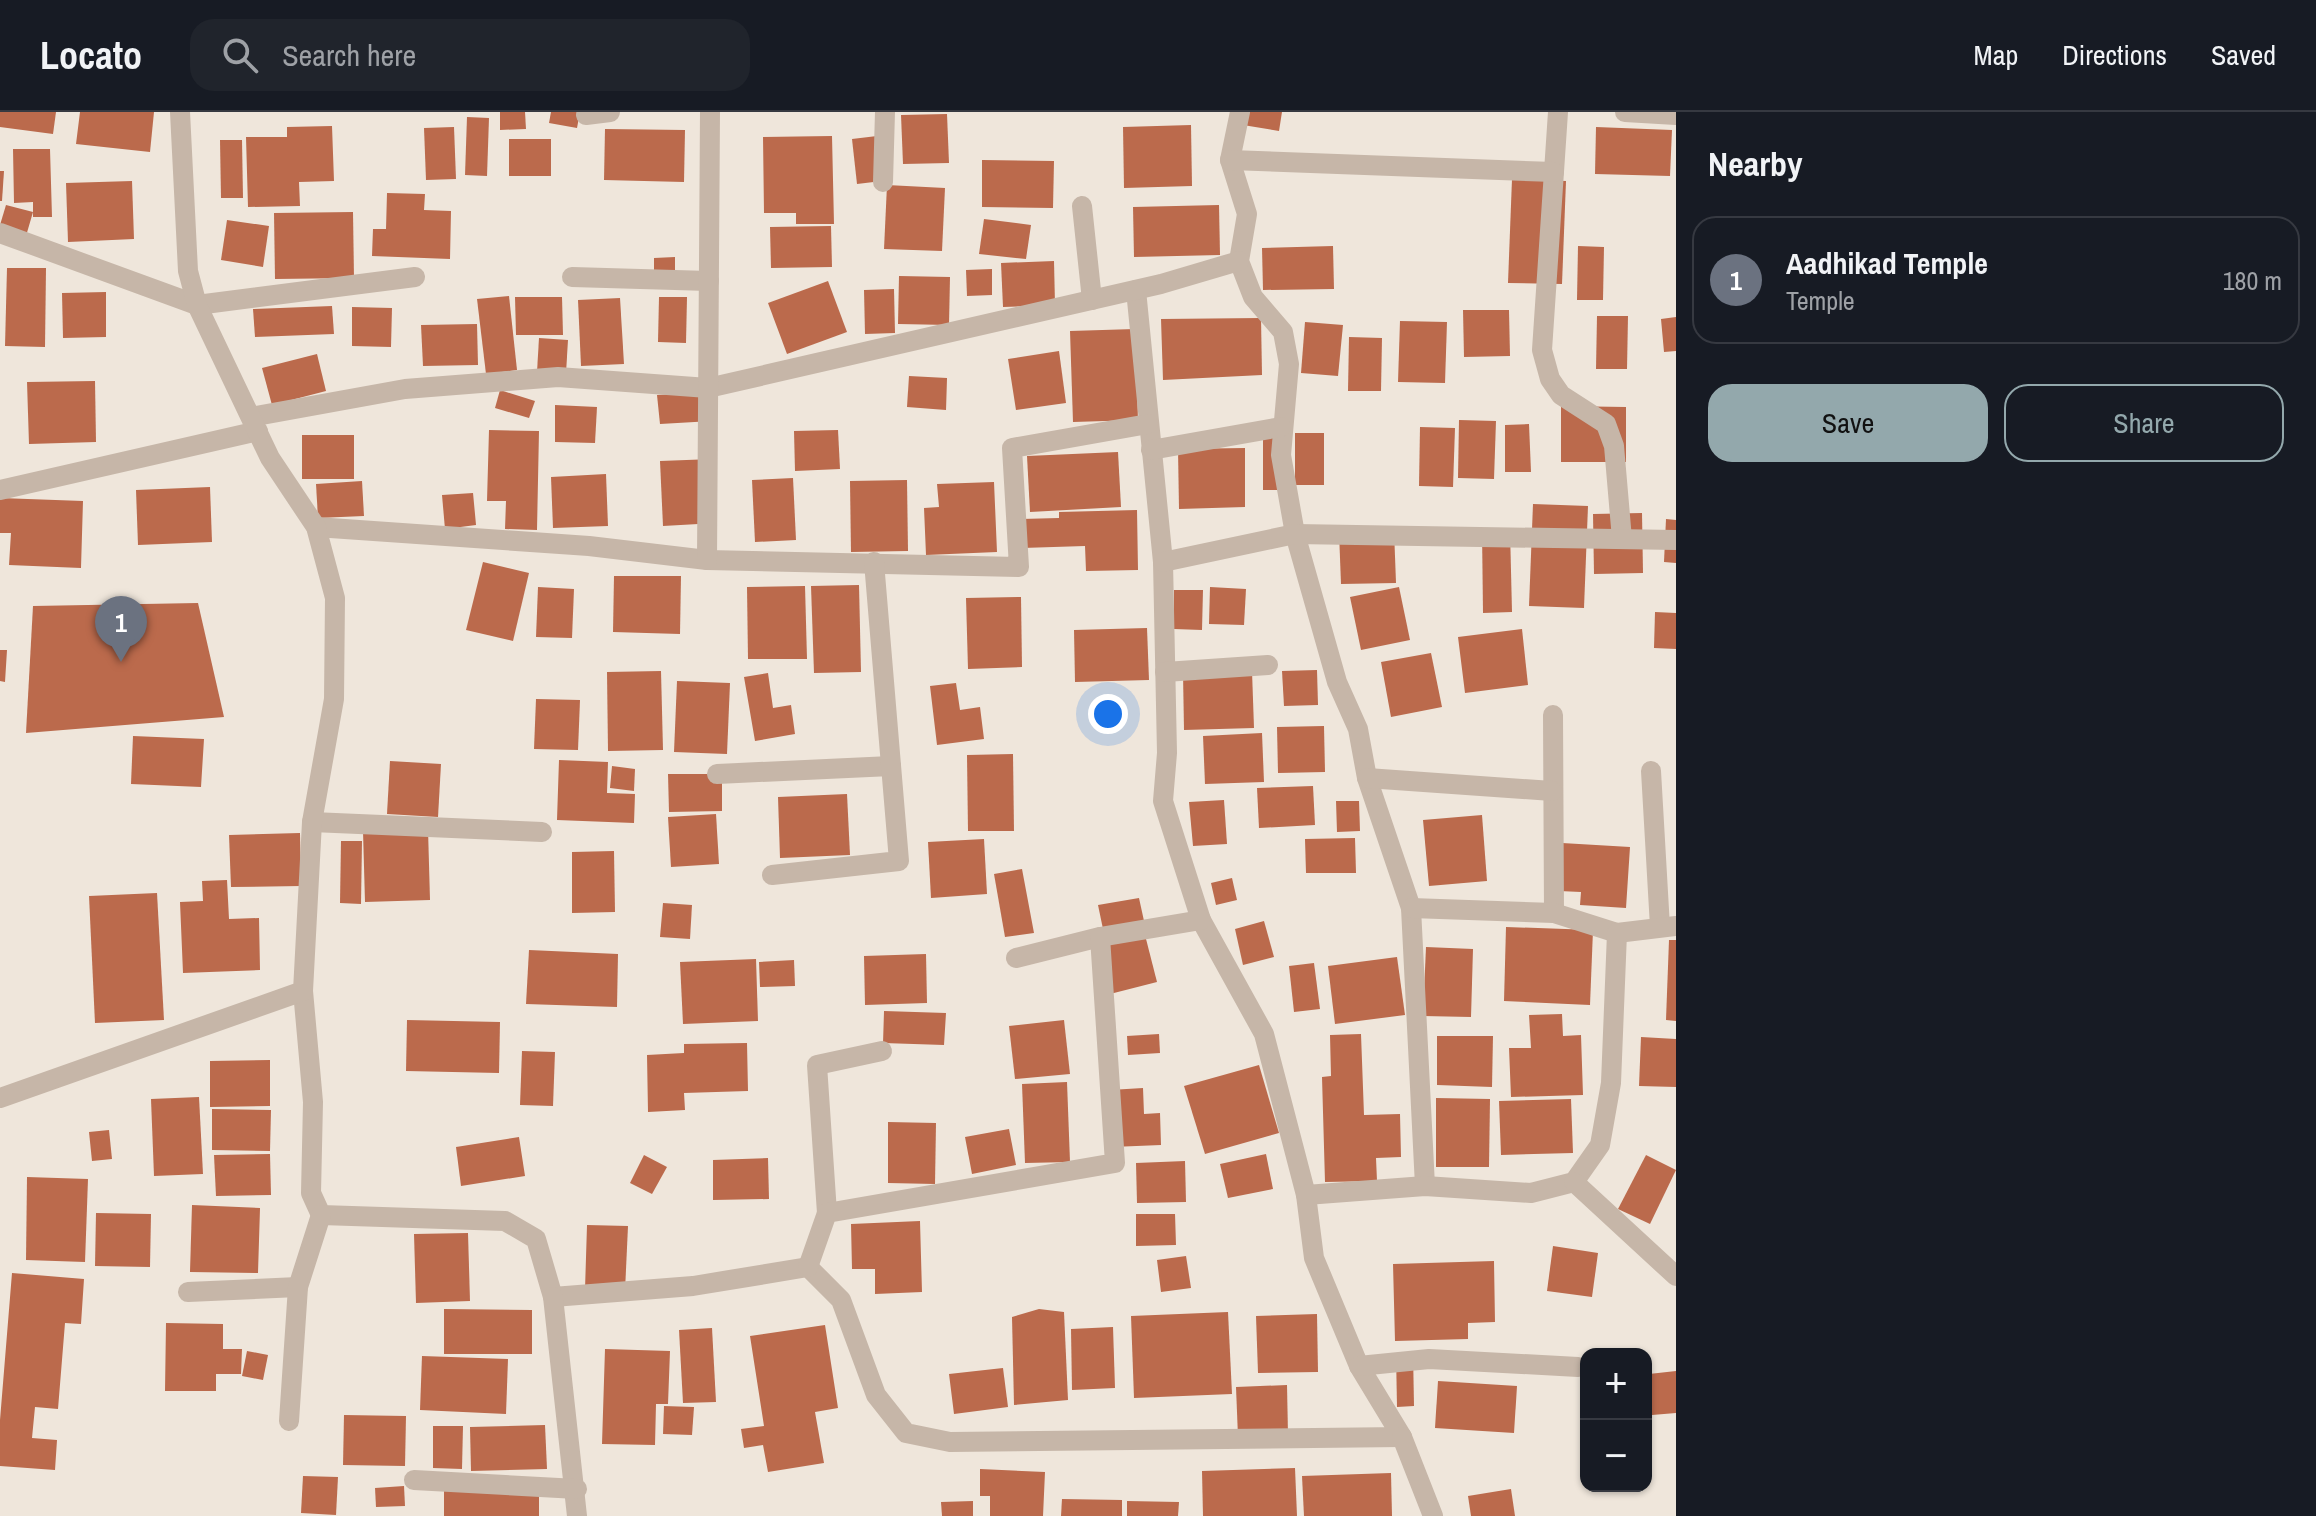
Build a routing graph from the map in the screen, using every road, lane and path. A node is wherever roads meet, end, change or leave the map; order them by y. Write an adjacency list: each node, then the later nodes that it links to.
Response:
1 (180, 112): 21 (street)
2 (610, 112): 8 (street)
3 (710, 112): 18 (street)
4 (885, 112): 12 (street)
5 (1240, 112): 10 (street)
6 (1558, 112): 11 (street)
7 (1625, 112): 9 (street)
8 (586, 115)
9 (1676, 115)
10 (1230, 160): 11 (street); 15 (street)
11 (1554, 172): 30 (street)
12 (883, 182)
13 (1082, 206): 20 (street)
14 (0, 233): 21 (street)
15 (1239, 261): 19 (street); 25 (street)
16 (415, 277): 21 (street)
17 (572, 277): 18 (street)
18 (709, 281): 22 (street)
19 (1136, 290): 20 (street); 24 (street)
20 (1092, 300): 22 (street)
21 (197, 305): 23 (street)
22 (708, 388): 23 (street); 32 (street)
23 (254, 424): 27 (street); 28 (street)
24 (1148, 424): 26 (street); 33 (street)
25 (1281, 427): 26 (street); 29 (street)
26 (1151, 450): 34 (street)
27 (0, 490)
28 (316, 527): 32 (street); 43 (street)
29 (1295, 534): 30 (street); 34 (street); 41 (street)
30 (1622, 539): 31 (street)
31 (1676, 540)
32 (707, 560): 33 (street)
33 (874, 562): 38 (street)
34 (1163, 562): 36 (street)
35 (1268, 665): 36 (street)
36 (1165, 672): 48 (street)
37 (1553, 715): 42 (street)
38 (891, 766): 40 (street); 45 (street)
39 (1651, 771): 49 (street)
40 (717, 774)
41 (1367, 778): 42 (street); 46 (street)
42 (1552, 791): 47 (street)
43 (312, 822): 44 (street); 53 (street)
44 (542, 832)
45 (772, 875)
46 (1411, 908): 47 (street); 57 (street)
47 (1554, 913): 50 (street)
48 (1201, 920): 51 (street); 58 (street)
49 (1668, 927): 50 (street)
50 (1617, 933): 56 (street)
51 (1100, 937): 52 (street); 59 (street)
52 (1016, 958)
53 (303, 991): 55 (street); 60 (street)
54 (882, 1051): 59 (street)
55 (0, 1098)
56 (1574, 1182): 57 (street); 62 (street)
57 (1425, 1186): 58 (street)
58 (1306, 1195): 66 (street)
59 (827, 1213): 61 (street)
60 (321, 1215): 63 (street); 65 (street)
61 (808, 1267): 65 (street); 69 (street)
62 (1676, 1276)
63 (298, 1287): 64 (street); 68 (street)
64 (188, 1292)
65 (553, 1297): 71 (street)
66 (1359, 1366): 67 (street); 69 (street)
67 (1578, 1367)
68 (289, 1421)
69 (1402, 1437): 73 (street)
70 (414, 1480): 71 (street)
71 (577, 1489): 72 (street)
72 (577, 1516)
73 (1433, 1516)

